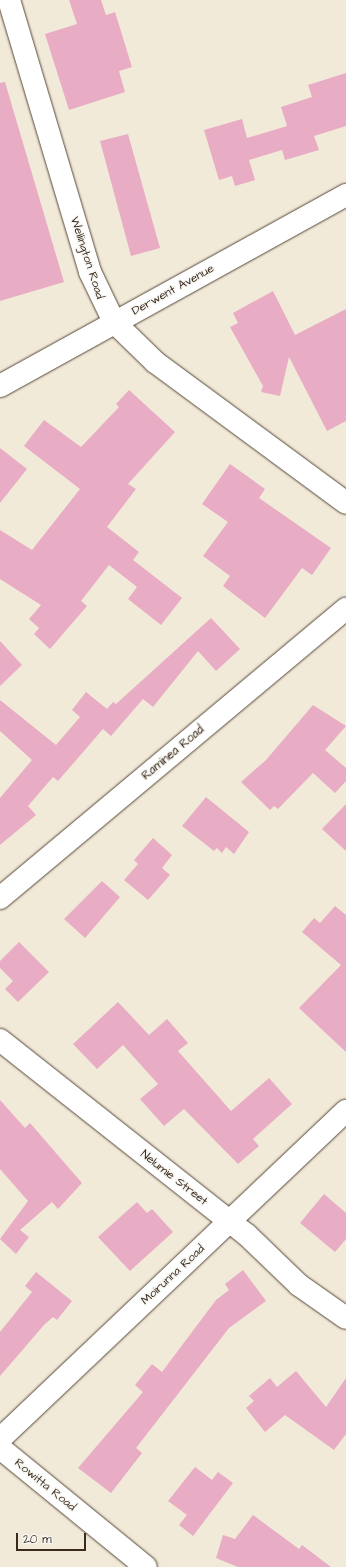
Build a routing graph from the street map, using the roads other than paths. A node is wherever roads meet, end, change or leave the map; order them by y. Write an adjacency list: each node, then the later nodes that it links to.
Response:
1 (9, 0): 3 (street, Wellington Road)
2 (346, 195): 3 (street, Derwent Avenue)
3 (114, 322): 4 (street, Derwent Avenue); 5 (street, Wellington Road)
4 (0, 386)
5 (346, 503)
6 (346, 609): 7 (street, Raminea Road)
7 (0, 898)
8 (0, 1040): 10 (street, Nelumie Street)
9 (346, 1111): 10 (street, Moirunna Road)
10 (229, 1222): 11 (street, Nelumie Street); 12 (street, Moirunna Road)
11 (346, 1318)
12 (0, 1439)
13 (0, 1448): 14 (street, Rowitta Road)
14 (146, 1567)

